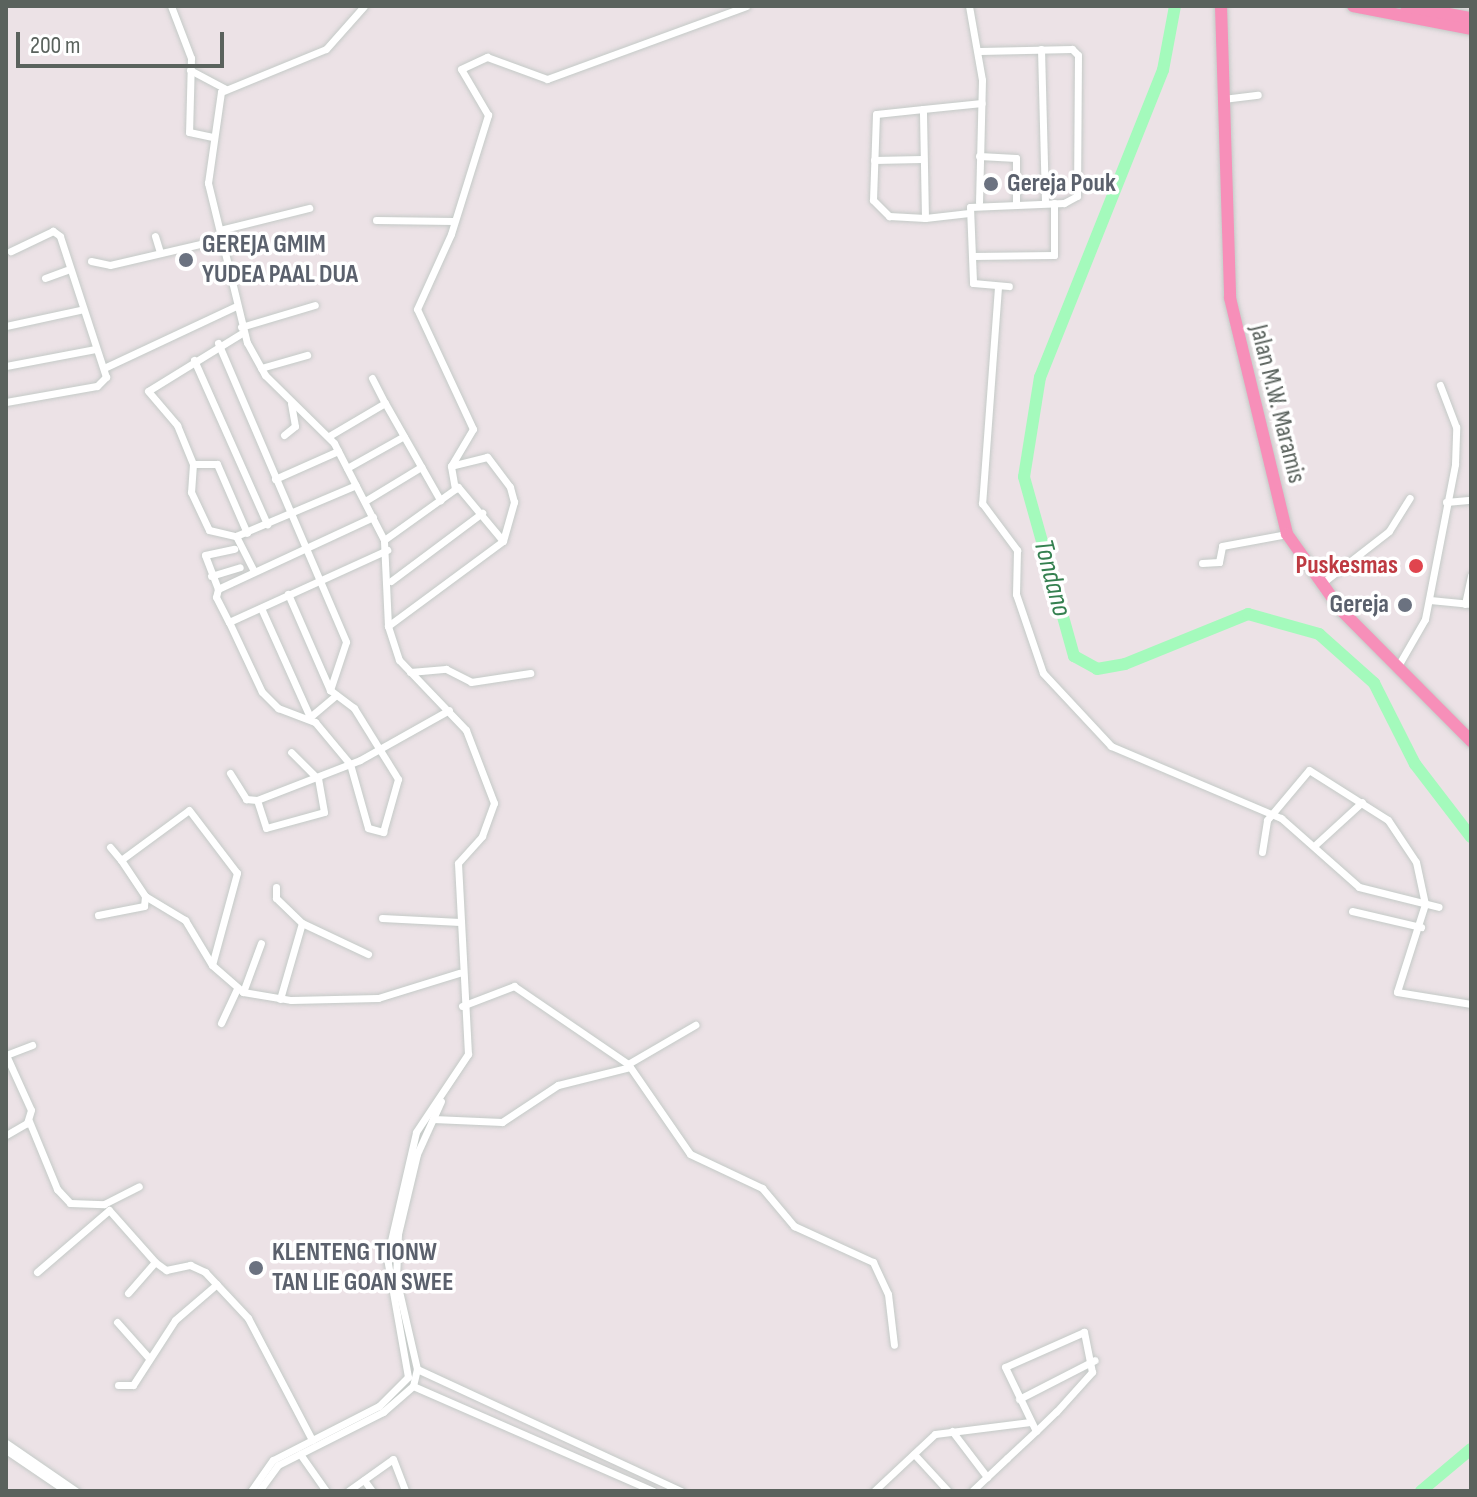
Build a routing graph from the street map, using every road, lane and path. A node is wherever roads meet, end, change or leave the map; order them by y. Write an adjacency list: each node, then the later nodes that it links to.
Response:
1 (171, 6): 13 (street)
2 (364, 6): 14 (street)
3 (746, 6): 30 (street)
4 (969, 6): 12 (street)
5 (1221, 6): 16 (highway, Jalan M.W. Maramis)
6 (1353, 6): 8 (highway)
7 (1406, 6): 9 (highway)
8 (1396, 10): 10 (highway)
9 (1471, 18)
10 (1471, 29)
11 (1041, 49): 12 (street); 25 (street); 25 (street)
12 (980, 51): 17 (street)
13 (190, 70): 14 (street); 19 (street)
14 (225, 89): 19 (street)
15 (1258, 95): 16 (street)
16 (1223, 99): 80 (highway, Jalan M.W. Maramis)
17 (982, 103): 18 (street); 20 (street)
18 (923, 109): 21 (street); 22 (street)
19 (212, 137): 31 (street)
20 (979, 156): 23 (street); 24 (street)
21 (922, 159): 22 (street); 28 (street)
22 (874, 160): 28 (street)
23 (979, 202): 24 (street); 27 (street)
24 (1016, 202): 25 (street)
25 (1050, 202): 36 (street)
26 (309, 208): 31 (street)
27 (969, 213): 28 (street); 36 (street)
28 (925, 218)
29 (376, 220): 30 (street)
30 (453, 221): 64 (street)
31 (220, 230): 33 (street)
32 (155, 236): 35 (street)
33 (222, 239): 35 (street); 43 (street)
34 (11, 251): 38 (street)
35 (160, 252): 37 (street)
36 (972, 256): 41 (street)
37 (91, 261)
38 (67, 270): 39 (street); 44 (street)
39 (45, 278)
40 (1009, 286): 41 (street)
41 (998, 287): 118 (street)
42 (315, 305): 46 (street)
43 (234, 307): 46 (street); 52 (street)
44 (80, 310): 45 (street); 48 (street)
45 (6, 326)
46 (241, 330): 47 (street); 53 (street)
47 (218, 343): 50 (street); 67 (street)
48 (95, 349): 51 (street); 52 (street)
49 (307, 355): 53 (street)
50 (194, 360): 63 (street); 78 (street)
51 (6, 366)
52 (104, 368): 57 (street)
53 (261, 368): 56 (street)
54 (372, 378): 58 (street)
55 (1440, 385): 74 (street)
56 (291, 401): 59 (street); 60 (street)
57 (6, 402)
58 (385, 403): 60 (street); 61 (street)
59 (284, 435)
60 (329, 436): 62 (street)
61 (404, 436): 65 (street); 66 (street)
62 (338, 451): 66 (street); 67 (street)
63 (193, 464): 79 (street); 81 (street)
64 (451, 466): 69 (street); 83 (street)
65 (421, 467): 71 (street); 73 (street)
66 (347, 468): 68 (street)
67 (275, 479): 76 (street)
68 (356, 485): 73 (street); 76 (street)
69 (455, 489): 71 (street); 75 (street)
70 (1410, 498): 94 (street)
71 (440, 500): 82 (street)
72 (1471, 500): 74 (street)
73 (365, 501): 77 (street)
74 (1446, 502): 97 (street)
75 (482, 513): 83 (street); 93 (street)
76 (289, 514): 78 (street); 84 (street)
77 (373, 517): 82 (street); 84 (street)
78 (267, 524): 79 (street)
79 (247, 533): 81 (street)
80 (1287, 534): 87 (street); 94 (highway, Jalan M.W. Maramis)
81 (236, 536): 89 (street)
82 (384, 540): 86 (street)
83 (503, 541): 101 (street)
84 (305, 548): 89 (street); 92 (street)
85 (234, 549): 90 (street)
86 (387, 550): 92 (street); 93 (street)
87 (1202, 563)
88 (240, 567): 90 (street)
89 (254, 571): 95 (street)
90 (211, 576): 95 (street)
91 (1471, 576): 98 (street)
92 (320, 579): 96 (street); 105 (street)
93 (391, 581): 101 (street)
94 (1320, 585): 102 (highway, Jalan M.W. Maramis)
95 (218, 589): 100 (street)
96 (288, 594): 99 (street); 105 (street)
97 (1430, 600): 98 (street); 102 (street)
98 (1468, 604)
99 (261, 608): 100 (street); 108 (street)
100 (229, 622): 106 (street)
101 (388, 626): 103 (street)
102 (1398, 666): 110 (highway, Jalan M.W. Maramis)
103 (410, 672): 104 (street); 107 (street)
104 (530, 673)
105 (333, 693): 108 (street); 111 (street)
106 (278, 708): 108 (street); 109 (street)
107 (449, 710): 111 (street); 130 (street)
108 (310, 717): 113 (street)
109 (272, 718)
110 (1471, 741)
111 (381, 748): 113 (street); 113 (street)
112 (291, 752): 115 (street)
113 (350, 764): 115 (street)
114 (230, 773): 116 (street)
115 (318, 779): 116 (street); 116 (street)
116 (257, 800)
117 (1362, 802): 118 (street); 119 (street); 125 (street)
118 (1271, 815): 119 (street); 121 (street)
119 (1314, 846): 125 (street)
120 (110, 847): 122 (street)
121 (1262, 852)
122 (121, 860): 124 (street); 135 (street)
123 (276, 887): 131 (street)
124 (145, 896): 128 (street); 135 (street)
125 (1425, 904): 126 (street); 132 (street)
126 (1439, 907)
127 (1352, 911): 132 (street)
128 (98, 915)
129 (382, 918): 130 (street)
130 (460, 922): 136 (street)
131 (302, 923): 134 (street); 138 (street)
132 (1421, 927): 139 (street)
133 (261, 943): 137 (street)
134 (368, 954)
135 (212, 965): 137 (street)
136 (459, 973): 138 (street); 140 (street)
137 (240, 991): 138 (street); 141 (street)
138 (280, 999)
139 (1471, 1004)
140 (462, 1006): 145 (street); 146 (street)
141 (221, 1023)
142 (695, 1025): 145 (street)
143 (32, 1045): 144 (street)
144 (6, 1055): 148 (street)
145 (629, 1065): 147 (street); 157 (street)
146 (443, 1095): 147 (street); 150 (street)
147 (433, 1119): 150 (street)
148 (29, 1121): 149 (street); 151 (street)
149 (6, 1135)
150 (407, 1176): 160 (street); 167 (street)
151 (139, 1186)
152 (155, 1262): 153 (street); 154 (street); 155 (street)
153 (37, 1272)
154 (217, 1284): 158 (street); 167 (street)
155 (128, 1293)
156 (117, 1322): 158 (street)
157 (894, 1345)
158 (149, 1358): 161 (street)
159 (1095, 1360): 163 (street); 163 (street); 166 (street)
160 (417, 1369): 162 (street); 183 (street)
161 (118, 1385)
162 (413, 1386): 170 (street); 182 (street)
163 (1019, 1399): 164 (street)
164 (1030, 1422): 165 (street); 166 (street)
165 (952, 1431): 171 (street); 172 (street)
166 (1036, 1431): 172 (street)
167 (312, 1440): 176 (street)
168 (6, 1443): 175 (street)
169 (6, 1450): 174 (street)
170 (300, 1454): 177 (street); 178 (street)
171 (914, 1454): 184 (street); 185 (street)
172 (987, 1477): 186 (street)
173 (364, 1480): 179 (street); 180 (street); 181 (street)
174 (66, 1491)
175 (76, 1491)
176 (251, 1491)
177 (259, 1491)
178 (326, 1491)
179 (348, 1491)
180 (372, 1491)
181 (405, 1491)
182 (653, 1491)
183 (681, 1491)
184 (874, 1491)
185 (948, 1491)
186 (972, 1491)

